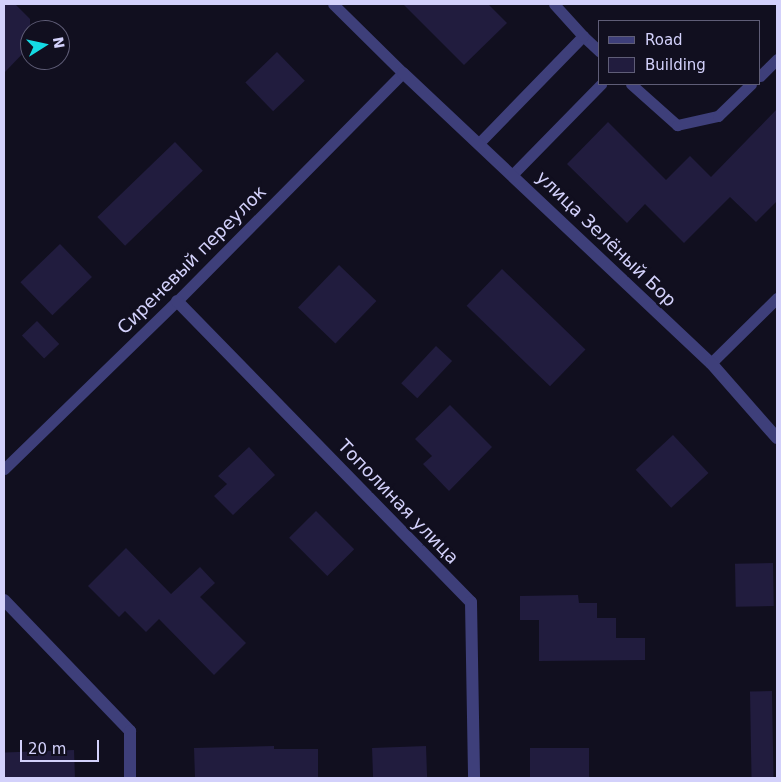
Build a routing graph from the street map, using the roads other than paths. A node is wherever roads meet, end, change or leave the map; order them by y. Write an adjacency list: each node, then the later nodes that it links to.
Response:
1 (333, 4): 6 (lane)
2 (554, 4): 3 (lane)
3 (583, 36): 4 (lane); 11 (lane)
4 (598, 50)
5 (777, 59): 7 (lane)
6 (403, 73): 11 (street, улица Зелёный Бор); 14 (lane, Сиреневый переулок)
7 (761, 75)
8 (600, 85): 12 (lane)
9 (632, 85): 10 (lane)
10 (750, 85)
11 (480, 142): 12 (street, улица Зелёный Бор)
12 (513, 174): 15 (street, улица Зелёный Бор)
13 (777, 298): 15 (lane)
14 (177, 301): 17 (lane, Сиреневый переулок); 20 (street, Тополиная улица)
15 (711, 363): 16 (street, улица Зелёный Бор)
16 (777, 438)
17 (4, 469)
18 (4, 600): 19 (street)
19 (130, 778)
20 (474, 778)

